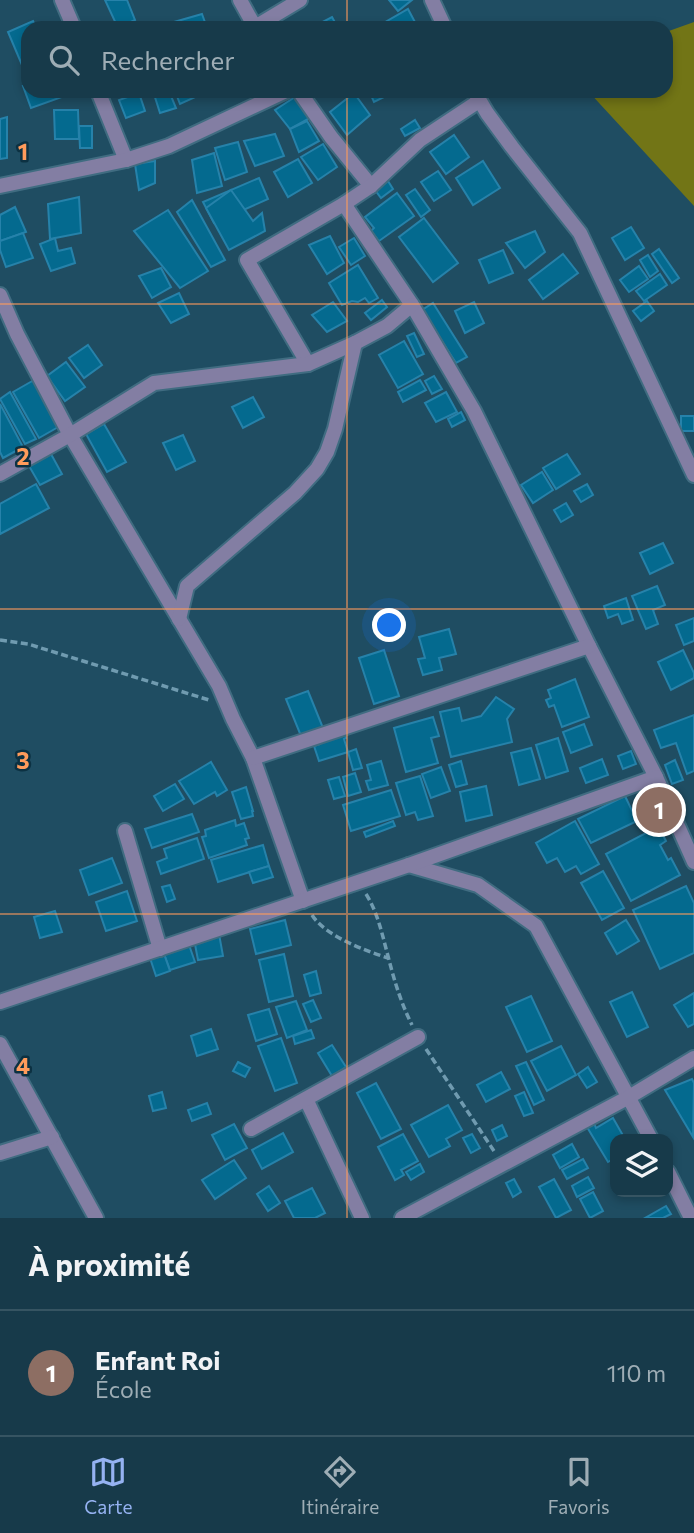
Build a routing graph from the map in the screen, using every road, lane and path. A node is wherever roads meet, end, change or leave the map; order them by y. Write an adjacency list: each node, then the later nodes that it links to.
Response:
1 (62, 0): 5 (street)
2 (240, 0): 6 (street)
3 (300, 0): 7 (street)
4 (432, 0): 8 (street)
5 (71, 21)
6 (252, 21)
7 (266, 21)
8 (442, 21)
9 (102, 98): 14 (street)
10 (271, 98): 14 (street)
11 (304, 98): 16 (street)
12 (474, 98): 16 (street)
13 (478, 98): 24 (street)
14 (126, 160): 15 (street)
15 (0, 186)
16 (371, 186): 17 (street)
17 (344, 204): 19 (street); 21 (street)
18 (0, 295): 22 (street)
19 (412, 305): 20 (street); 27 (street)
20 (355, 343): 21 (street); 25 (street)
21 (308, 364): 22 (street)
22 (70, 435): 23 (street); 25 (street)
23 (0, 474)
24 (694, 475)
25 (179, 619): 28 (street)
26 (0, 640): 28 (path)
27 (589, 646): 29 (street); 30 (street)
28 (228, 706): 29 (street)
29 (253, 758): 34 (street)
30 (656, 777): 32 (street); 33 (street)
31 (125, 831): 35 (street)
32 (694, 862)
33 (409, 865): 34 (street); 41 (street)
34 (303, 901): 35 (street); 36 (path)
35 (160, 949): 37 (street)
36 (388, 958)
37 (0, 1002)
38 (418, 1037): 42 (street)
39 (0, 1044): 45 (street)
40 (694, 1058): 41 (street)
41 (629, 1097): 44 (street); 50 (street)
42 (306, 1099): 43 (street); 49 (street)
43 (251, 1129)
44 (648, 1134)
45 (52, 1137): 46 (street); 48 (street)
46 (0, 1153)
47 (673, 1182): 51 (street)
48 (96, 1218)
49 (362, 1218)
50 (402, 1218)
51 (691, 1218)

